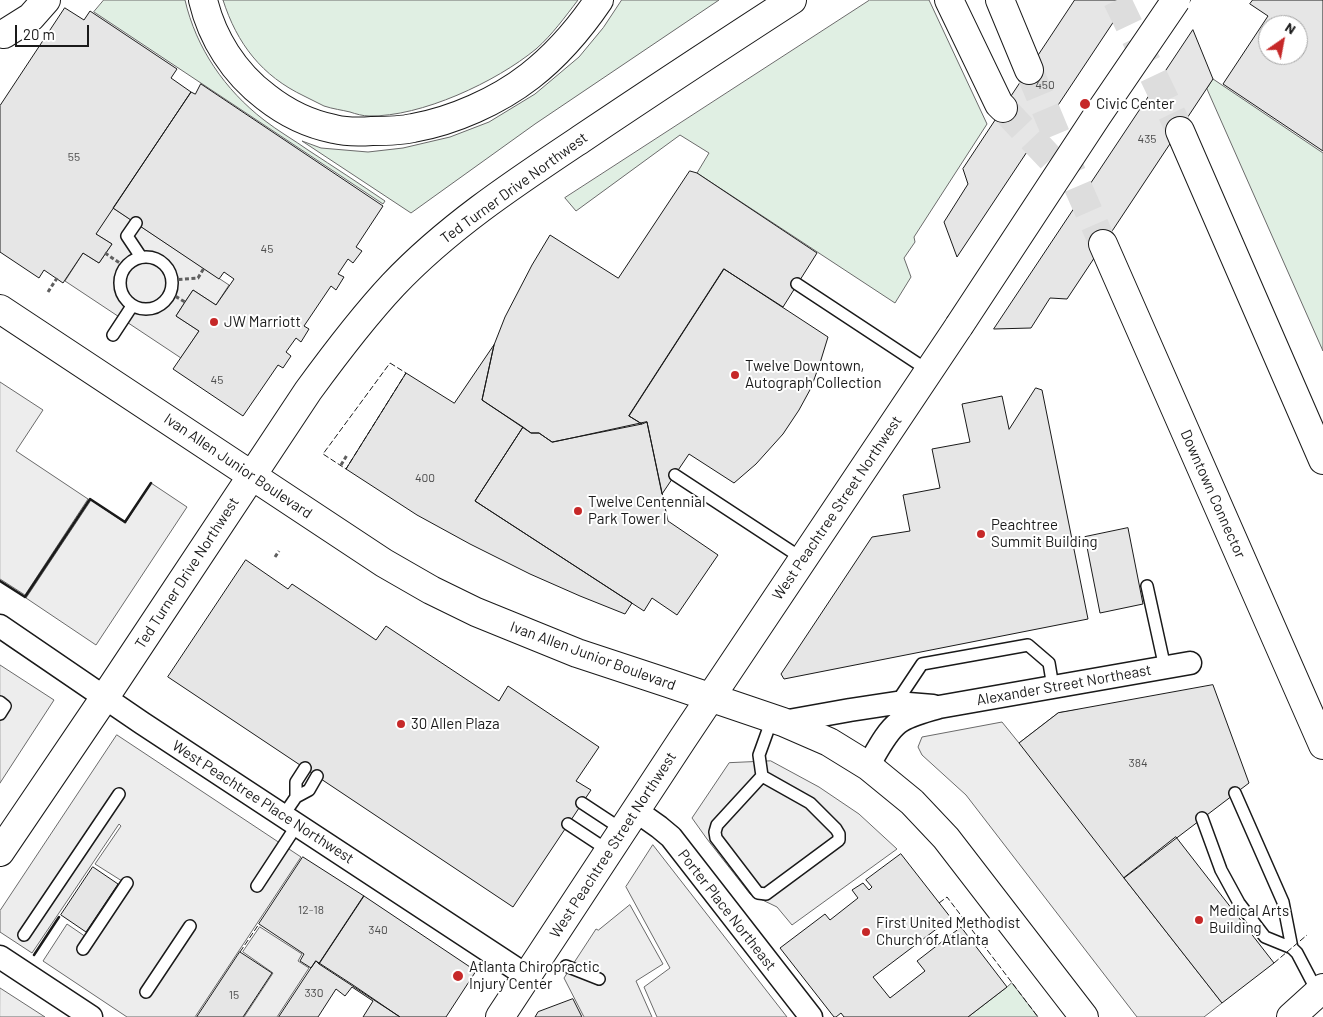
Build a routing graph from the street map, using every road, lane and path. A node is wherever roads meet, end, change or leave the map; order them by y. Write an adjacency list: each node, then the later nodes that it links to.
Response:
1 (46, 0): 9 (main road)
2 (203, 0): 3 (main road)
3 (599, 0)
4 (792, 0): 32 (main road, Ted Turner Drive Northwest)
5 (949, 0): 11 (main road)
6 (1000, 0): 10 (main road)
7 (1176, 0): 28 (main road, West Peachtree Street Northwest, bridge)
8 (17, 3): 9 (main road)
9 (2, 37)
10 (1029, 70)
11 (1003, 108)
12 (1180, 131): 30 (main road)
13 (136, 223): 16 (lane)
14 (1104, 244): 49 (main road, Downtown Connector)
15 (105, 253): 17 (path)
16 (141, 257): 17 (lane); 20 (lane)
17 (126, 267): 25 (lane)
18 (204, 268): 20 (path)
19 (57, 278): 22 (path)
20 (172, 280): 23 (lane)
21 (797, 284): 28 (lane)
22 (48, 292)
23 (170, 293): 24 (path); 25 (lane)
24 (185, 302)
25 (132, 306): 27 (lane)
26 (0, 309): 32 (main road, Ivan Allen Junior Boulevard)
27 (113, 335)
28 (929, 371): 36 (main road, West Peachtree Street Northwest)
29 (347, 455): 31 (path)
30 (1323, 460)
31 (340, 465)
32 (252, 475): 42 (main road, Ted Turner Drive Northwest); 43 (main road, Ivan Allen Junior Boulevard)
33 (675, 475): 36 (lane)
34 (279, 551): 35 (path)
35 (275, 557)
36 (803, 560): 43 (main road, West Peachtree Street Northwest)
37 (1147, 586): 40 (lane)
38 (0, 626): 42 (street, West Peachtree Place Northwest)
39 (1190, 663): 40 (street, Alexander Street Northeast)
40 (1165, 668): 41 (street, Alexander Street Northeast)
41 (1053, 687): 45 (lane); 46 (street, Alexander Street Northeast)
42 (105, 697): 59 (street, West Peachtree Place Northwest); 62 (main road, Ted Turner Drive Northwest)
43 (711, 697): 48 (main road, Ivan Allen Junior Boulevard); 61 (main road, West Peachtree Street Northwest)
44 (0, 702): 47 (lane)
45 (896, 703): 46 (street, Alexander Street Northeast); 48 (street, Alexander Street Northeast)
46 (938, 707): 50 (street, Alexander Street Northeast)
47 (0, 714)
48 (777, 720): 50 (main road, Ivan Allen Junior Boulevard); 53 (lane)
49 (1323, 745)
50 (868, 766): 78 (main road, Ivan Allen Junior Boulevard)
51 (305, 768): 56 (lane)
52 (317, 776): 56 (lane)
53 (762, 776): 53 (lane)
54 (1235, 793): 67 (lane)
55 (120, 794): 66 (lane)
56 (296, 797): 59 (lane)
57 (582, 803): 61 (lane)
58 (1202, 818): 67 (lane)
59 (290, 820): 64 (lane); 71 (street, West Peachtree Place Northwest)
60 (568, 824): 61 (lane)
61 (622, 830): 71 (main road, West Peachtree Street Northwest); 77 (street, Porter Place Northeast)
62 (0, 852)
63 (126, 883): 68 (lane)
64 (257, 886)
65 (190, 926): 74 (lane)
66 (24, 936)
67 (1292, 948): 73 (lane)
68 (83, 949)
69 (0, 957): 75 (street)
70 (566, 966): 72 (lane)
71 (527, 976): 76 (main road, West Peachtree Street Northwest)
72 (600, 979)
73 (1320, 991): 79 (main road)
74 (146, 992)
75 (91, 1017)
76 (500, 1017)
77 (811, 1017)
78 (1084, 1017)
79 (1291, 1017)

